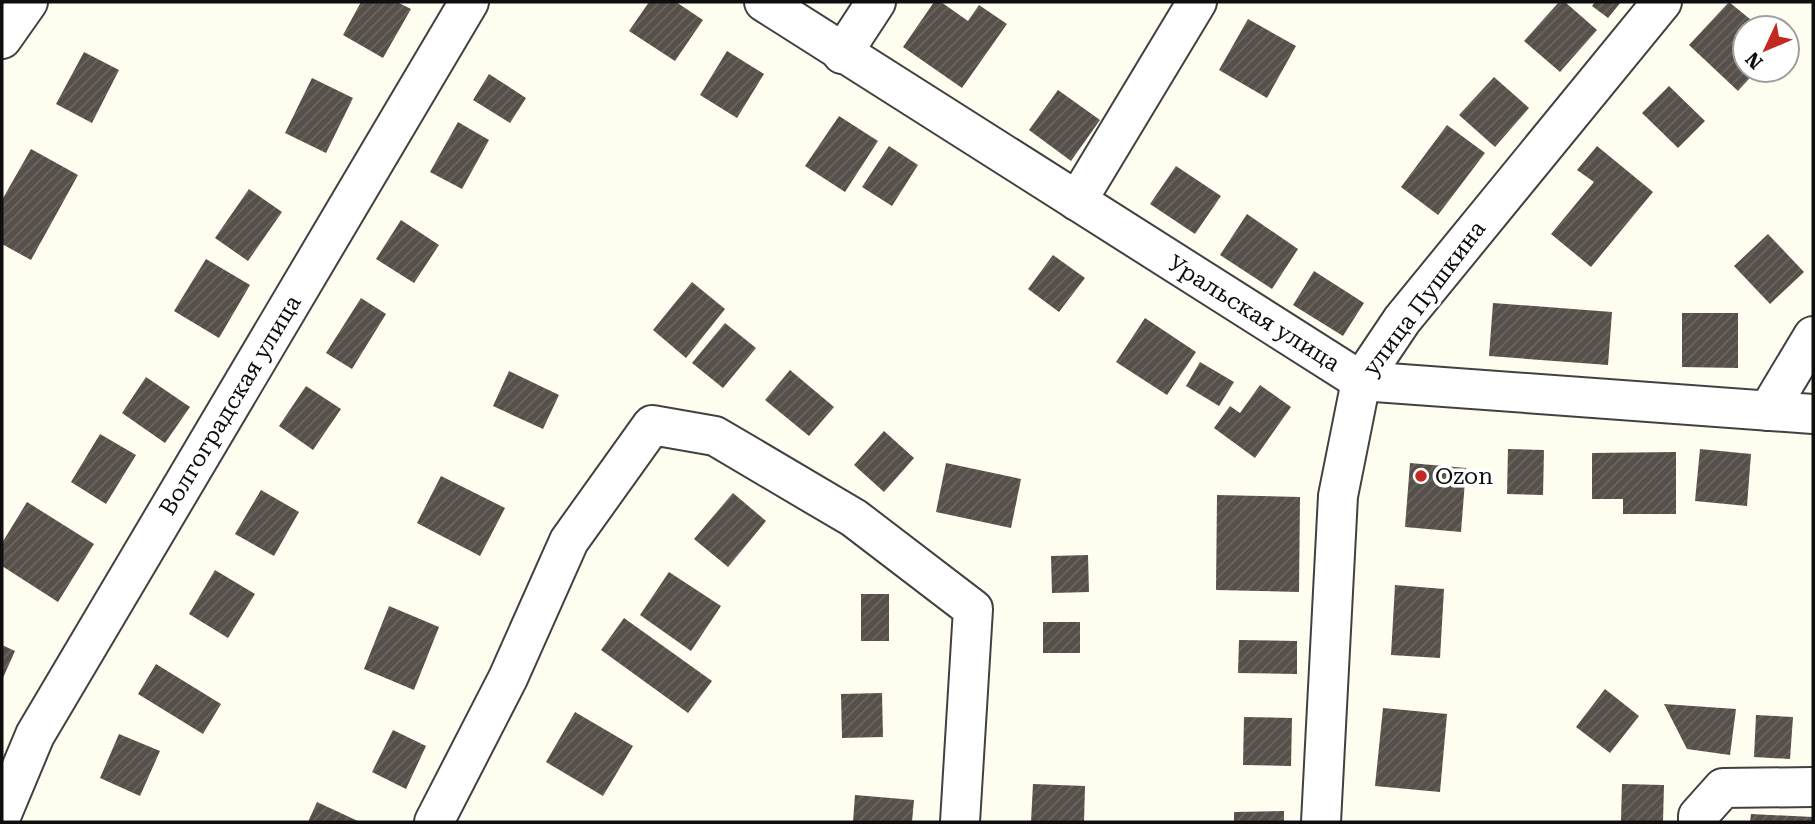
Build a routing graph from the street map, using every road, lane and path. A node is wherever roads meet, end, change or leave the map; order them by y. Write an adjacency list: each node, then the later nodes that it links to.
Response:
1 (28, 2): 7 (street)
2 (469, 2): 15 (street, Волгоградская улица)
3 (764, 2): 8 (street, Уральская улица)
4 (876, 2): 8 (street)
5 (1197, 2): 9 (street)
6 (1662, 2): 11 (street, улица Пушкина)
7 (2, 39)
8 (842, 54): 9 (street, Уральская улица)
9 (1077, 201): 11 (street, Уральская улица)
10 (1813, 337): 12 (street)
11 (1361, 381): 12 (street, Уральская улица); 18 (street, улица Пушкина)
12 (1768, 411): 13 (street, Уральская улица)
13 (1813, 414)
14 (1813, 787): 19 (street)
15 (2, 814)
16 (434, 822): 17 (street)
17 (960, 822)
18 (1321, 822)
19 (1698, 822)

